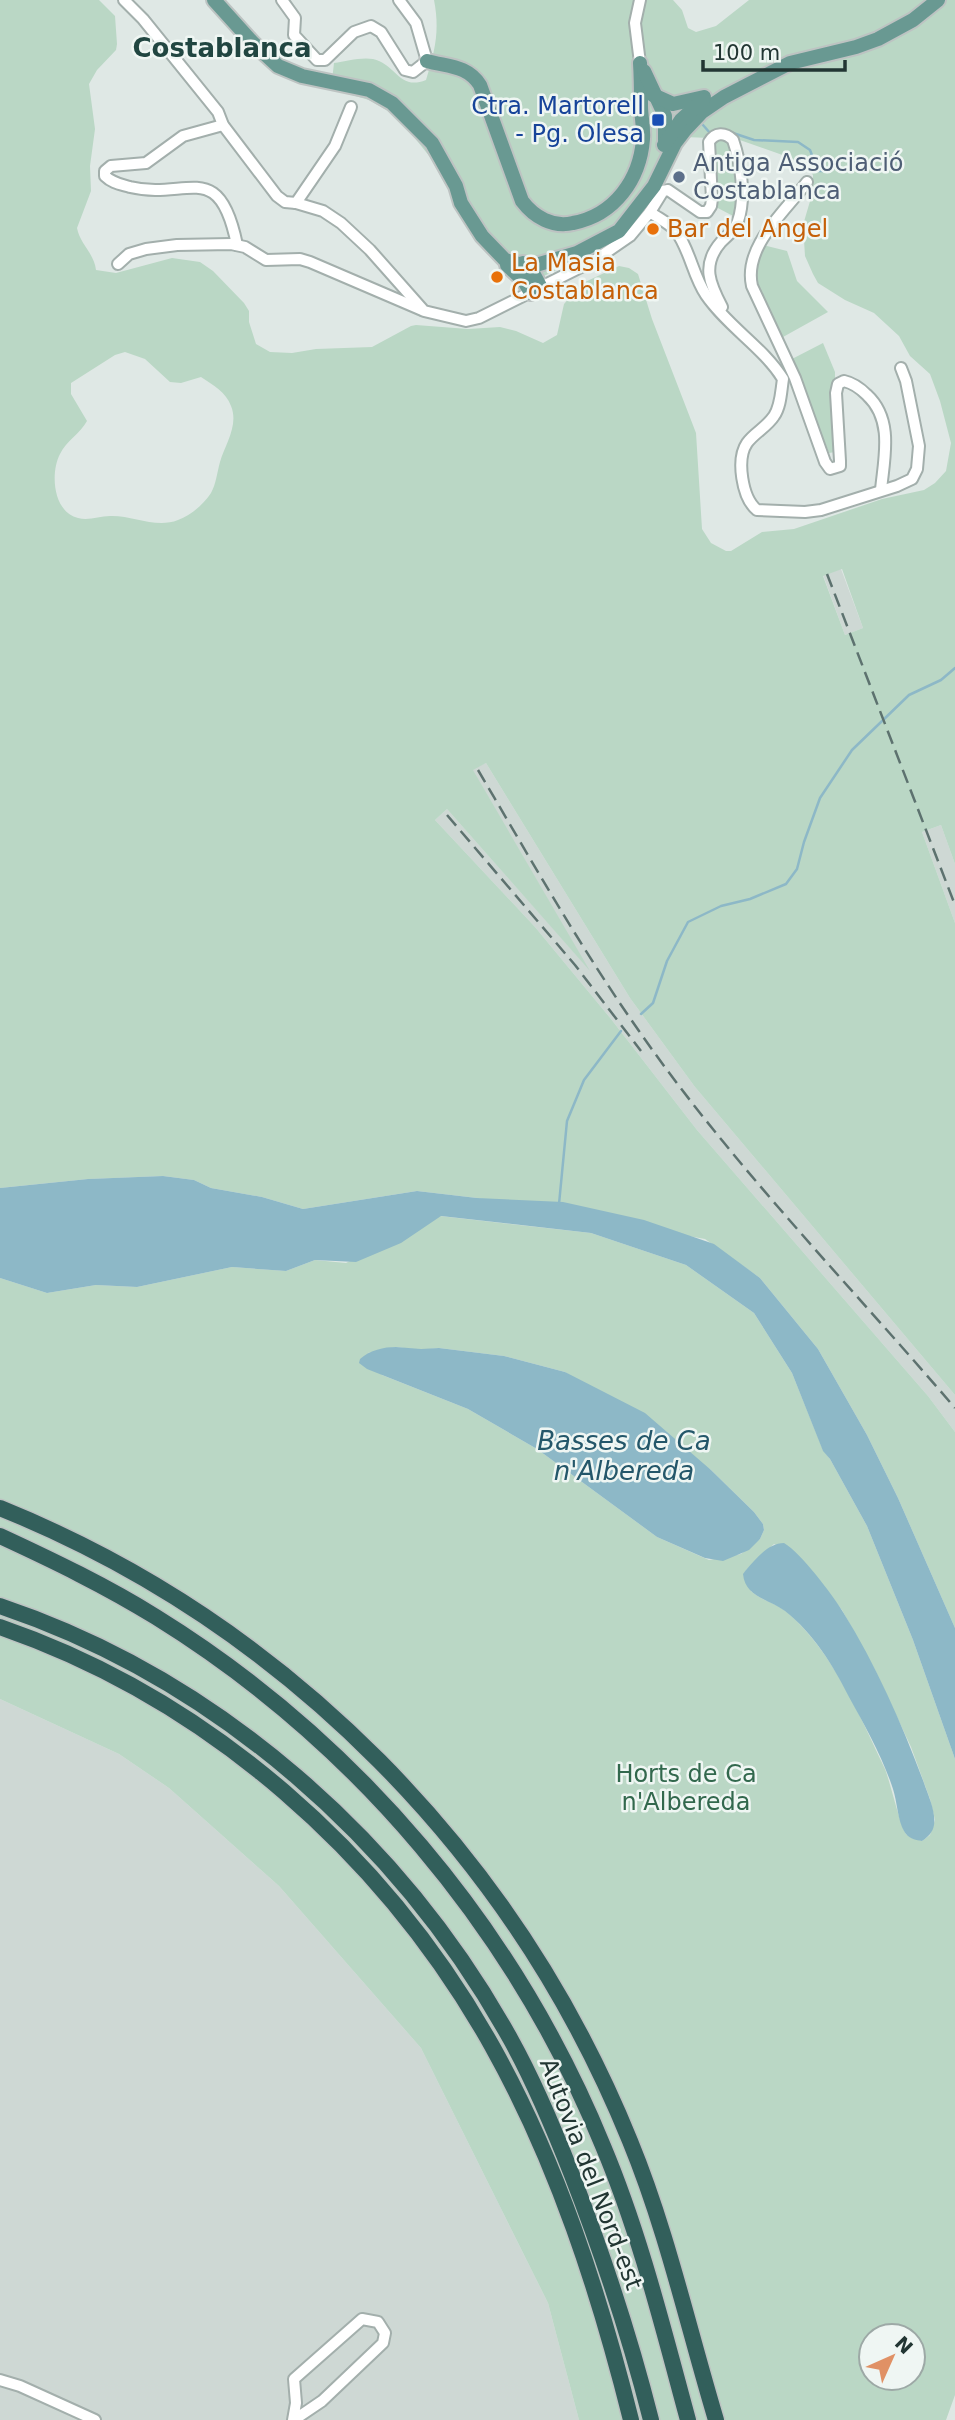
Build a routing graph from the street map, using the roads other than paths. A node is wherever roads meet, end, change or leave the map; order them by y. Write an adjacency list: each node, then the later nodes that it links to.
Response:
1 (124, 0): 16 (street)
2 (214, 0): 24 (main road)
3 (282, 0): 7 (street)
4 (398, 0): 7 (street)
5 (640, 0): 8 (street)
6 (938, 0): 9 (main road)
7 (427, 61): 11 (main road)
8 (640, 63): 11 (main road)
9 (790, 63): 10 (main road); 14 (main road)
10 (708, 96): 13 (main road); 15 (main road)
11 (648, 97): 13 (main road)
12 (351, 107): 19 (street)
13 (669, 110): 15 (main road); 17 (main road)
14 (702, 112): 15 (main road); 17 (main road)
15 (681, 120): 17 (main road)
16 (222, 125): 19 (street); 22 (street)
17 (670, 144): 20 (main road)
18 (807, 182): 30 (street)
19 (296, 203): 27 (street)
20 (647, 205): 21 (main road); 26 (street); 28 (street); 28 (street)
21 (629, 219): 23 (main road); 26 (main road)
22 (237, 245): 25 (street); 27 (street)
23 (558, 250): 24 (main road); 26 (main road)
24 (504, 252): 26 (main road)
25 (118, 264)
26 (531, 282): 27 (street)
27 (424, 312)
28 (731, 324): 30 (street)
29 (901, 368): 31 (street)
30 (789, 379): 31 (street); 31 (street)
31 (881, 490)
32 (0, 1508): 44 (highway)
33 (0, 1536): 43 (highway)
34 (0, 1606): 42 (highway, Autovia del Nord-est)
35 (0, 1627): 41 (highway, Autovia del Nord-est)
36 (0, 2379): 39 (street)
37 (296, 2393): 38 (street); 38 (street); 40 (street)
38 (322, 2401): 40 (street)
39 (95, 2420)
40 (294, 2420)
41 (631, 2420)
42 (651, 2420)
43 (688, 2420)
44 (716, 2420)

